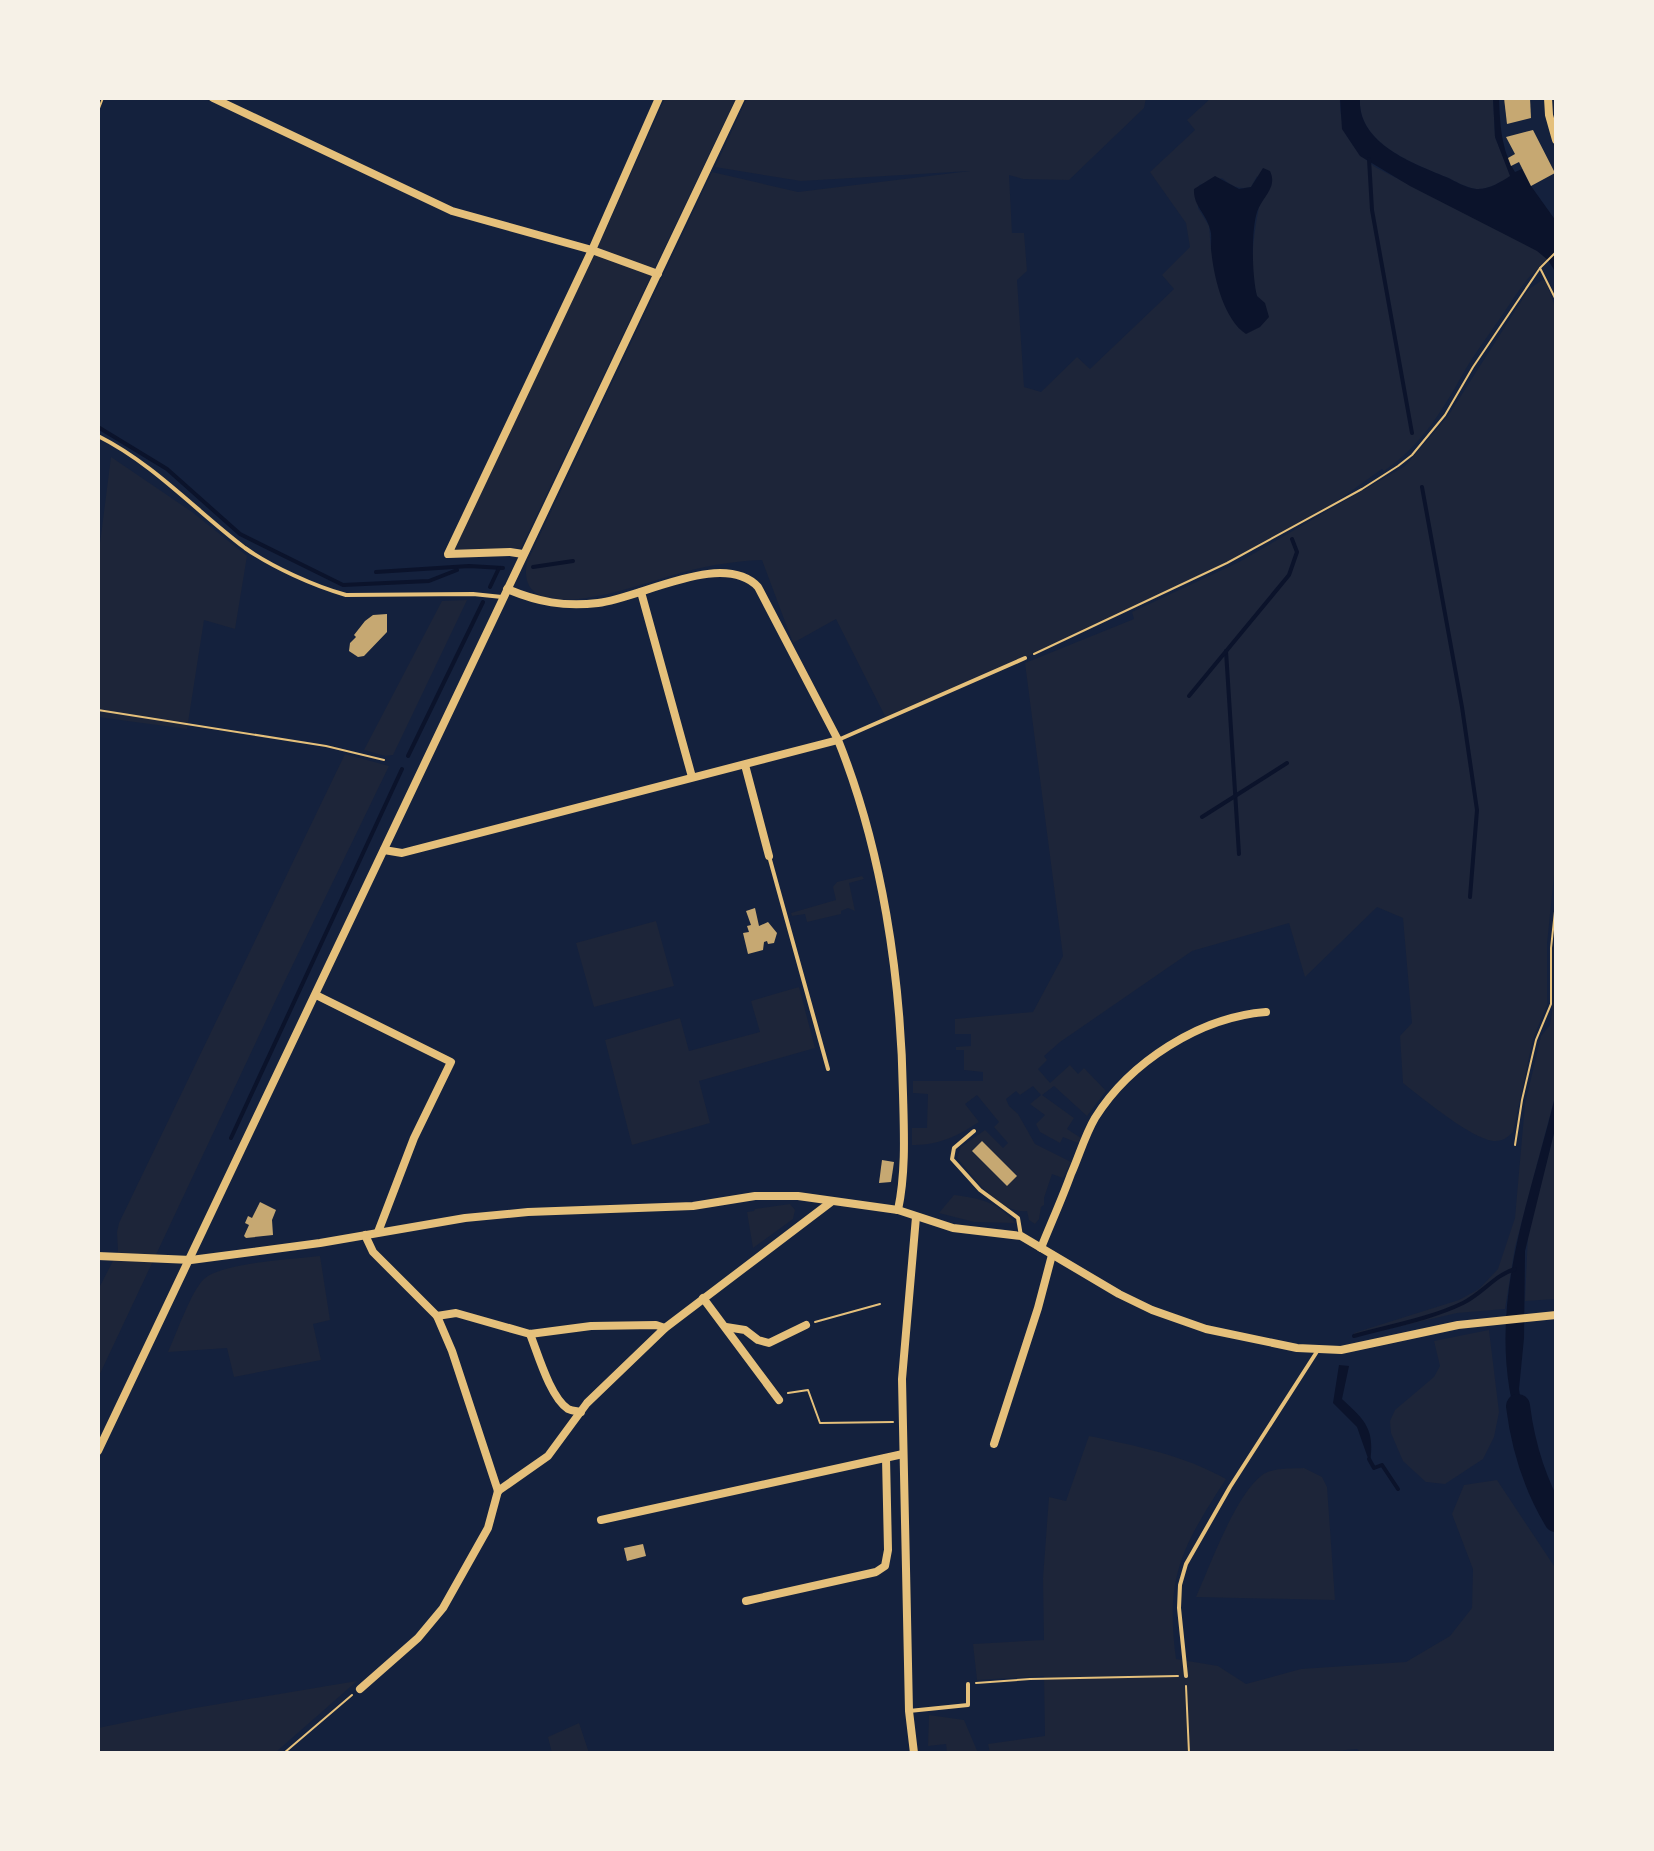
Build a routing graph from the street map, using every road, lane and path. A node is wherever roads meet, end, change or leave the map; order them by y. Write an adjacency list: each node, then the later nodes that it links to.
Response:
1 (103, 98): 6 (path)
2 (213, 98): 8 (street)
3 (659, 98): 8 (street)
4 (741, 98): 11 (street)
5 (1548, 98): 7 (street)
6 (98, 111)
7 (1556, 140)
8 (592, 250): 11 (street); 14 (street)
9 (1556, 252): 10 (path)
10 (1540, 268): 12 (path); 17 (path)
11 (658, 274): 14 (street)
12 (1556, 300)
13 (98, 436): 16 (lane)
14 (523, 554): 16 (street)
15 (641, 592): 16 (street); 19 (street); 22 (street)
16 (505, 593): 23 (street)
17 (1025, 658): 19 (lane)
18 (98, 710): 20 (path)
19 (838, 740): 21 (street); 32 (street)
20 (384, 760)
21 (745, 765): 22 (street); 24 (street)
22 (692, 777): 23 (street)
23 (384, 850): 26 (street)
24 (769, 856): 28 (lane)
25 (1556, 902): 30 (path)
26 (316, 995): 34 (street); 40 (street)
27 (1266, 1012): 37 (street)
28 (828, 1069)
29 (974, 1131): 36 (lane)
30 (1515, 1145)
31 (831, 1202): 32 (street); 34 (street); 41 (street)
32 (898, 1210): 33 (street)
33 (916, 1217): 36 (street); 52 (street)
34 (378, 1232): 35 (street)
35 (365, 1235): 40 (street); 44 (street)
36 (1021, 1236): 37 (street)
37 (1041, 1248): 38 (street)
38 (1052, 1255): 49 (street); 53 (street)
39 (98, 1256): 40 (street)
40 (191, 1260): 54 (street)
41 (703, 1298): 46 (street); 47 (street)
42 (880, 1304): 45 (path)
43 (1556, 1315): 49 (street)
44 (437, 1316): 48 (street); 57 (street)
45 (806, 1325): 46 (street)
46 (726, 1327): 50 (street)
47 (665, 1328): 48 (street); 51 (street)
48 (530, 1334): 51 (street)
49 (1318, 1350): 60 (lane)
50 (777, 1398): 52 (path)
51 (581, 1412): 57 (street)
52 (902, 1422): 55 (street)
53 (994, 1444)
54 (98, 1451)
55 (903, 1454): 56 (street); 63 (street)
56 (886, 1458): 58 (street); 59 (street)
57 (498, 1491): 62 (street)
58 (601, 1520)
59 (746, 1601)
60 (1186, 1676): 61 (path); 66 (path)
61 (968, 1684): 63 (lane)
62 (360, 1689): 64 (path)
63 (909, 1711): 65 (street)
64 (284, 1753)
65 (914, 1753)
66 (1189, 1753)

